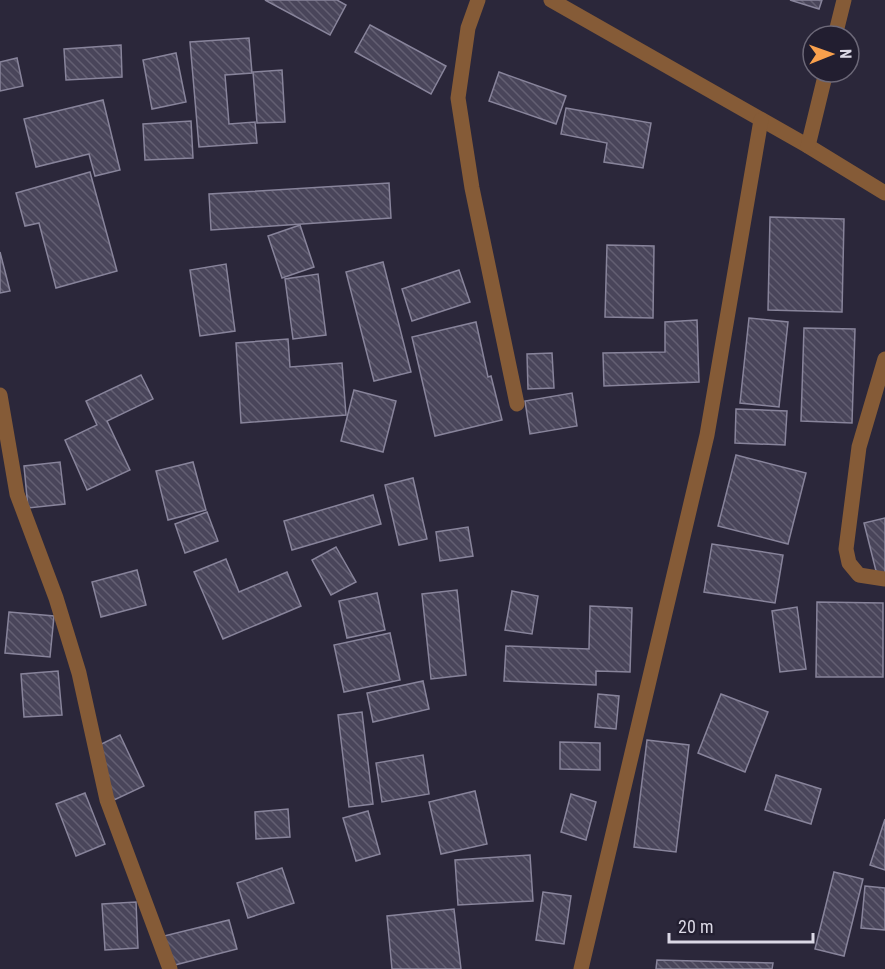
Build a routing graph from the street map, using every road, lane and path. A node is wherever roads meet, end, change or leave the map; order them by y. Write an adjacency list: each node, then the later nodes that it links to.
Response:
1 (478, 0): 11 (street)
2 (551, 0): 6 (street)
3 (844, 0): 4 (street)
4 (838, 24)
5 (823, 84): 7 (street)
6 (761, 120): 7 (street); 14 (street)
7 (808, 146): 8 (street)
8 (885, 193)
9 (885, 359): 12 (street)
10 (0, 395): 13 (street)
11 (517, 404)
12 (885, 579)
13 (170, 969)
14 (581, 969)

